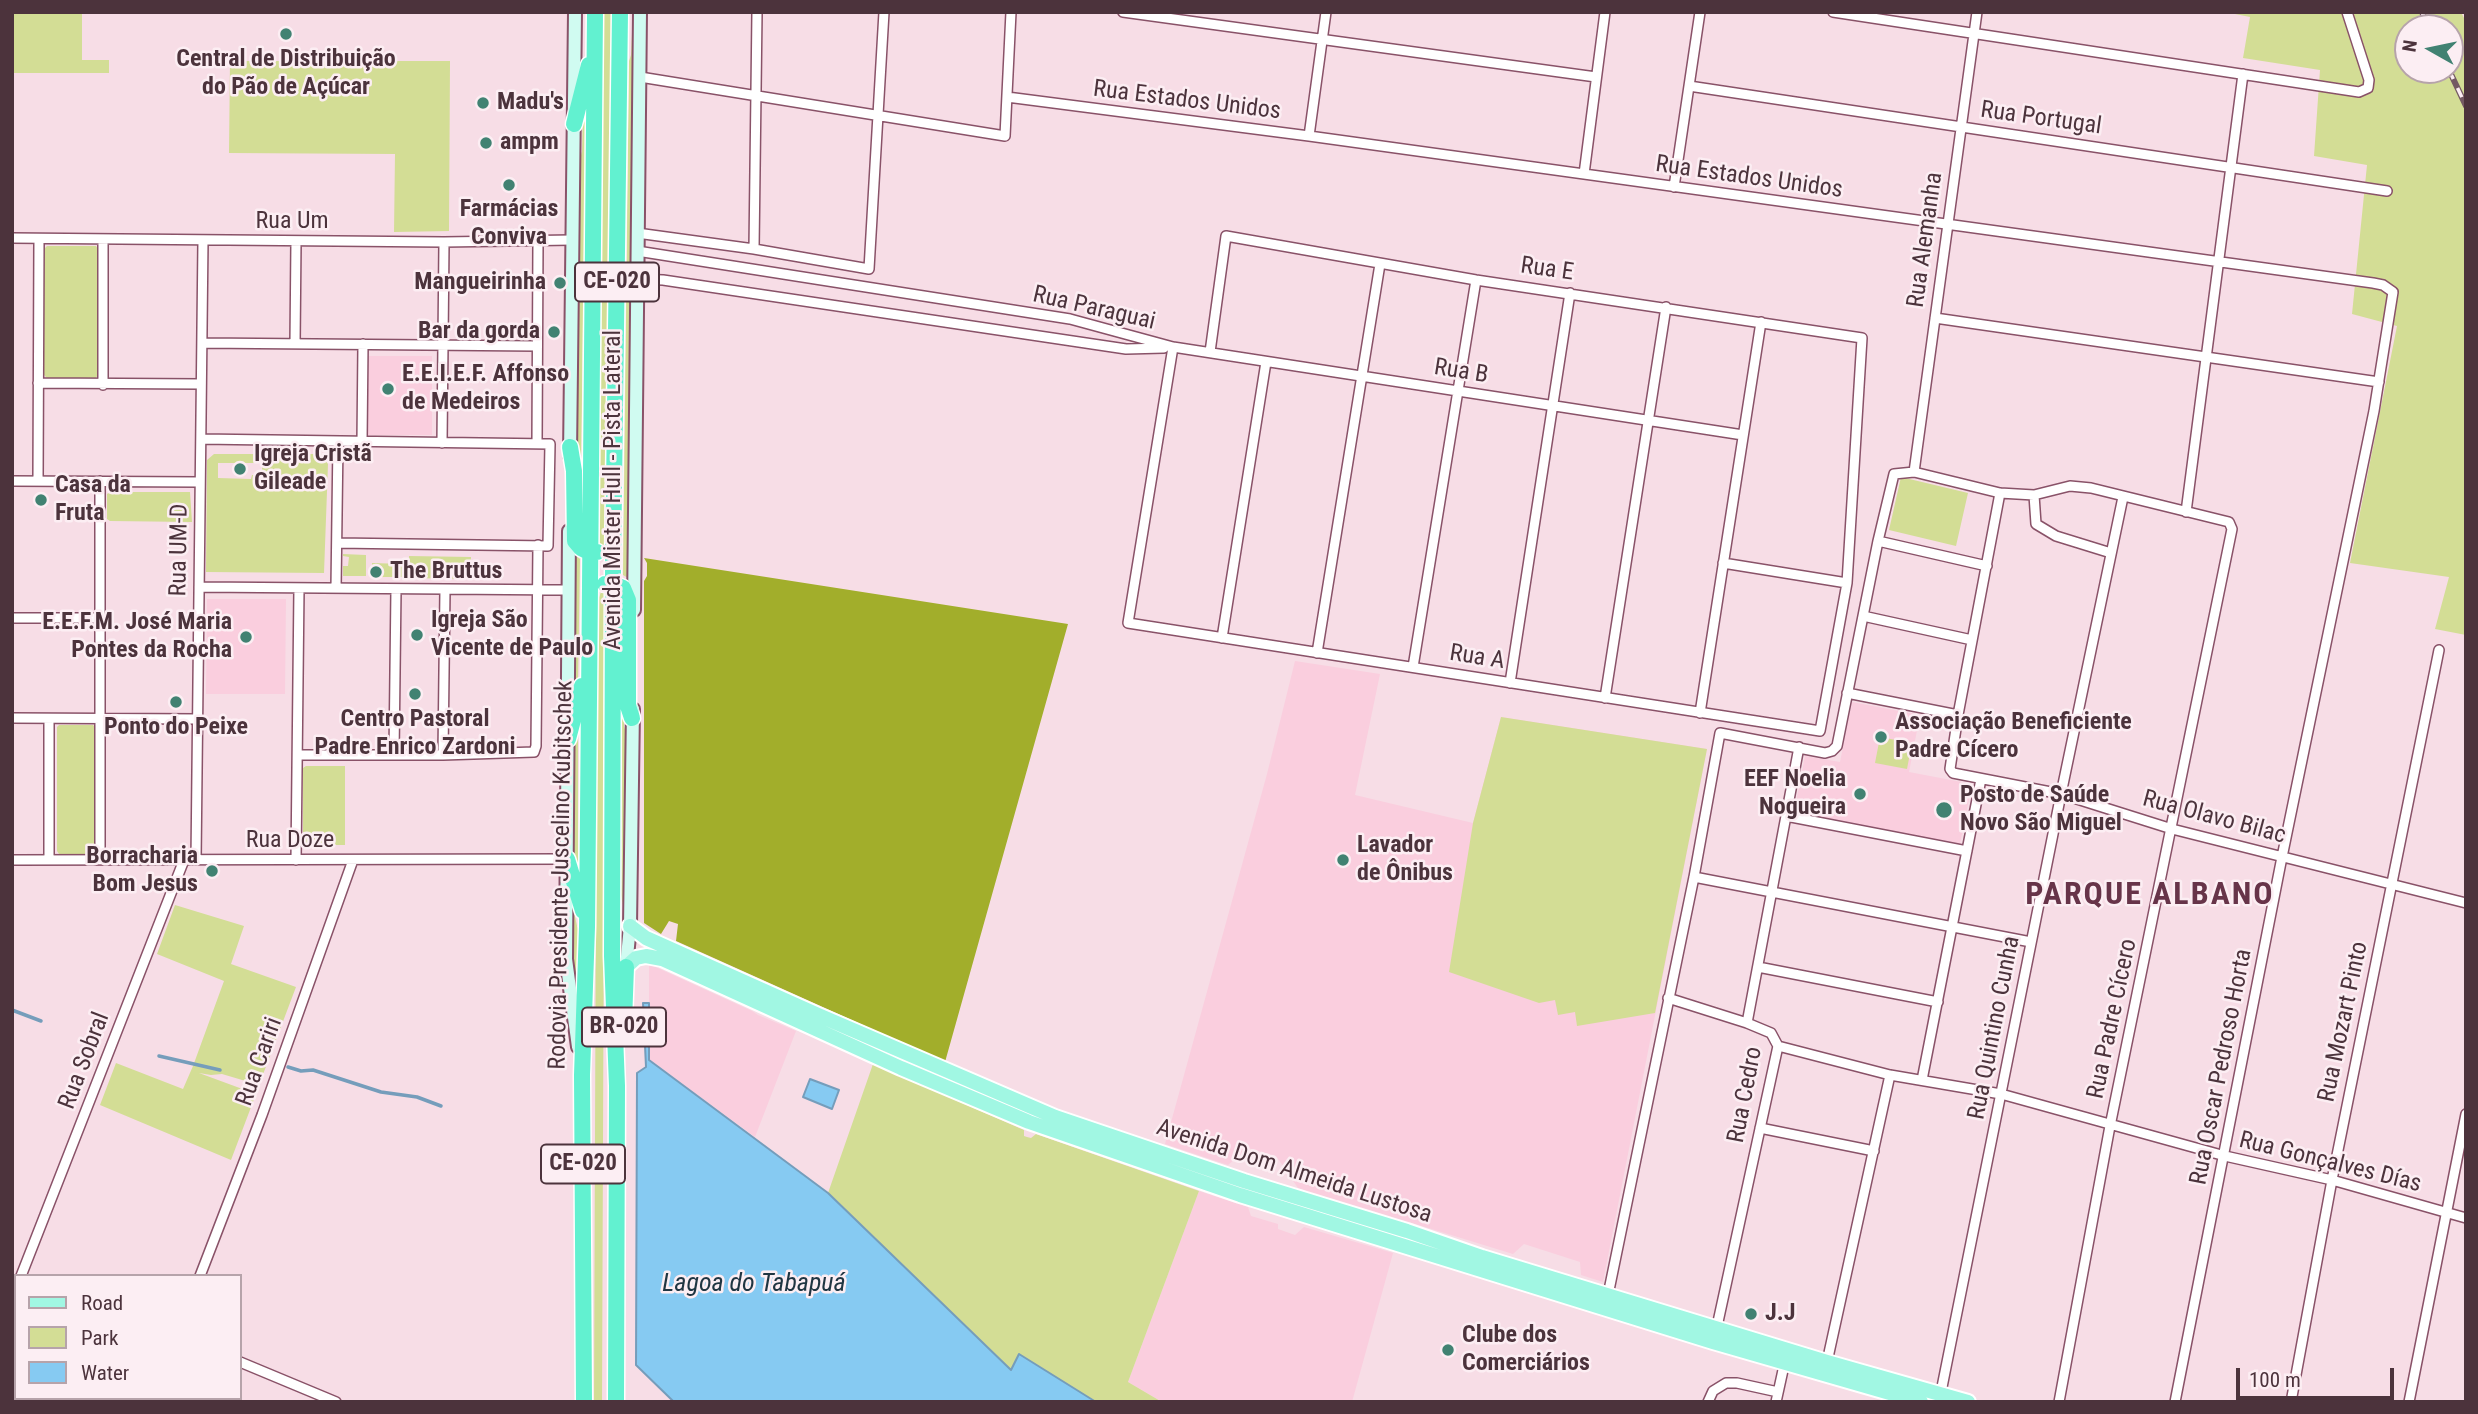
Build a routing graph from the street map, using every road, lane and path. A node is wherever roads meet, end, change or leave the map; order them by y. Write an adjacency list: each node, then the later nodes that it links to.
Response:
1 (575, 12): 27 (main road, Avenida Mister Hull - Pista Lateral)
2 (595, 12): 17 (highway, Rodovia Presidente Juscelino Kubitschek / CE-020)
3 (620, 12): 19 (highway, Rodovia Presidente Juscelino Kubitschek / CE-020)
4 (628, 12): 19 (highway)
5 (640, 12): 21 (main road, Avenida Mister Hull - Pista Lateral / BR-020)
6 (757, 12): 24 (street)
7 (884, 12): 26 (street)
8 (1011, 12): 25 (street)
9 (1123, 12): 18 (street)
10 (1326, 12): 18 (street)
11 (1605, 12): 22 (street)
12 (1700, 12): 23 (street)
13 (1833, 12): 16 (street)
14 (1977, 12): 16 (street, Rua Alemanha)
15 (2347, 12): 20 (street)
16 (1973, 33): 20 (street); 28 (street, Rua Alemanha)
17 (595, 38): 27 (highway); 91 (highway, Rodovia Presidente Juscelino Kubitschek / CE-020)
18 (1323, 39): 22 (street); 29 (street)
19 (620, 49): 92 (highway, Rodovia Presidente Juscelino Kubitschek / CE-020)
20 (2243, 74): 30 (street)
21 (640, 77): 24 (street); 35 (main road, Avenida Mister Hull - Pista Lateral / BR-020)
22 (1596, 78): 31 (street)
23 (1689, 86): 28 (street, Rua Portugal); 32 (street)
24 (756, 95): 26 (street); 44 (street)
25 (1007, 97): 26 (street); 29 (street, Rua Estados Unidos)
26 (879, 117): 44 (street)
27 (574, 124): 40 (main road, Avenida Mister Hull - Pista Lateral)
28 (1961, 127): 30 (street, Rua Portugal); 34 (street, Rua Alemanha)
29 (1309, 136): 31 (street, Rua Estados Unidos)
30 (2231, 167): 33 (street, Rua Portugal); 46 (street)
31 (1584, 174): 32 (street, Rua Estados Unidos)
32 (1674, 187): 34 (street, Rua Estados Unidos)
33 (2387, 191)
34 (1948, 225): 46 (street, Rua Estados Unidos); 52 (street, Rua Alemanha)
35 (637, 233): 44 (street); 45 (main road, Avenida Mister Hull - Pista Lateral / BR-020)
36 (12, 238): 37 (street, Rua Um)
37 (39, 239): 38 (street, Rua Um); 65 (street)
38 (103, 239): 39 (street, Rua Um); 67 (street)
39 (203, 240): 41 (street, Rua Um); 54 (street, Rua UM-D)
40 (572, 240): 42 (street, Rua Um); 78 (main road, Avenida Mister Hull - Pista Lateral)
41 (296, 241): 43 (street, Rua Um); 55 (street)
42 (538, 241): 43 (street, Rua Um); 58 (street)
43 (444, 242): 57 (street)
44 (754, 249)
45 (637, 251): 48 (main road, Avenida Mister Hull - Pista Lateral / BR-020); 59 (street, Rua Paraguai)
46 (2218, 262): 61 (street); 64 (street, Rua Estados Unidos)
47 (1380, 264): 49 (street, Rua E); 60 (street, Rua E); 63 (street)
48 (637, 279): 59 (street, Rua Paraguai); 121 (main road, Avenida Mister Hull - Pista Lateral / BR-020)
49 (1476, 280): 50 (street, Rua E); 68 (street)
50 (1570, 293): 51 (street, Rua E); 69 (street)
51 (1666, 307): 53 (street, Rua E); 71 (street)
52 (1935, 318): 61 (street); 79 (street, Rua Alemanha)
53 (1761, 322): 72 (street); 96 (street, Rua E)
54 (202, 343): 55 (street); 66 (street, Rua UM-D)
55 (295, 344): 56 (street)
56 (363, 344): 57 (street); 75 (street)
57 (443, 345): 58 (street); 76 (street)
58 (537, 346): 77 (street)
59 (1173, 347): 60 (street, Rua B); 109 (street, Rua A)
60 (1210, 352): 62 (street, Rua B)
61 (2205, 357): 64 (street); 87 (street)
62 (1266, 362): 63 (street, Rua B); 109 (street)
63 (1362, 376): 68 (street, Rua B); 112 (street)
64 (2379, 382): 70 (street, Rua Estados Unidos)
65 (38, 383): 67 (street); 81 (street)
66 (201, 384): 67 (street); 73 (street, Rua UM-D)
67 (103, 385)
68 (1458, 391): 69 (street, Rua B); 114 (street)
69 (1553, 405): 71 (street, Rua B); 115 (street)
70 (2374, 411): 135 (street, Rua Oscar Pedroso Horta)
71 (1648, 420): 72 (street, Rua B); 117 (street)
72 (1743, 435): 94 (street)
73 (201, 439): 74 (street); 83 (street, Rua UM-D)
74 (338, 441): 75 (street); 89 (street)
75 (362, 442): 76 (street)
76 (442, 443): 77 (street)
77 (537, 444): 90 (street)
78 (570, 447): 91 (highway); 105 (main road, Avenida Mister Hull - Pista Lateral)
79 (1914, 472): 84 (street); 88 (street)
80 (12, 481): 81 (street)
81 (38, 481): 82 (street)
82 (100, 481): 83 (street); 108 (street)
83 (200, 482): 99 (street, Rua UM-D)
84 (2000, 494): 85 (street); 95 (street)
85 (2034, 495): 86 (street); 93 (street)
86 (2123, 497): 87 (street); 93 (street, Rua Quintino Cunha)
87 (2186, 512): 133 (street, Rua Padre Cícero)
88 (1878, 541): 95 (street); 106 (street)
89 (337, 543): 90 (street); 101 (street)
90 (538, 545): 104 (street)
91 (589, 552): 92 (highway); 97 (highway, Rodovia Presidente Juscelino Kubitschek / CE-020)
92 (613, 552): 98 (highway, Rodovia Presidente Juscelino Kubitschek / CE-020)
93 (2111, 553): 131 (street, Rua Quintino Cunha)
94 (1723, 563): 96 (street); 118 (street)
95 (1987, 566): 110 (street)
96 (1847, 583): 118 (street, Rua A)
97 (589, 584): 98 (highway); 113 (highway, Rodovia Presidente Juscelino Kubitschek / CE-020)
98 (613, 584): 121 (highway); 162 (highway, Rodovia Presidente Juscelino Kubitschek / CE-020)
99 (199, 587): 100 (street); 124 (street, Rua UM-D)
100 (299, 588): 101 (street); 127 (street)
101 (336, 588): 102 (street)
102 (396, 589): 103 (street); 128 (street)
103 (445, 589): 104 (street); 129 (street)
104 (538, 590): 105 (street); 129 (street)
105 (569, 590): 125 (main road, Avenida Mister Hull - Pista Lateral)
106 (1863, 616): 110 (street); 116 (street)
107 (12, 618): 108 (street)
108 (100, 618): 123 (street)
109 (1222, 638): 112 (street, Rua A)
110 (1972, 640): 119 (street)
111 (2440, 650): 145 (street, Rua Mozart Pinto)
112 (1317, 653): 114 (street, Rua A)
113 (588, 664): 125 (highway); 148 (highway, Rodovia Presidente Juscelino Kubitschek / CE-020)
114 (1413, 667): 115 (street, Rua A)
115 (1510, 683): 117 (street, Rua A)
116 (1847, 693): 119 (street); 126 (street)
117 (1605, 698): 118 (street, Rua A)
118 (1700, 713)
119 (1958, 715): 130 (street, Rua Olavo Bilac)
120 (12, 718): 122 (street)
121 (632, 718): 149 (main road, Avenida Mister Hull - Pista Lateral / BR-020)
122 (50, 719): 123 (street); 138 (street)
123 (100, 719): 124 (street); 139 (street)
124 (198, 719): 141 (street, Rua UM-D)
125 (568, 739): 136 (main road, Avenida Mister Hull - Pista Lateral)
126 (1799, 747): 132 (street, Rua Cedro); 144 (street)
127 (298, 755): 128 (street); 142 (street)
128 (394, 755): 129 (street)
129 (443, 755)
130 (1981, 779): 131 (street, Rua Olavo Bilac); 134 (street)
131 (2061, 794): 133 (street, Rua Olavo Bilac); 151 (street, Rua Quintino Cunha)
132 (1786, 816): 134 (street); 146 (street, Rua Cedro)
133 (2172, 829): 135 (street, Rua Olavo Bilac); 165 (street, Rua Padre Cícero)
134 (1967, 850): 150 (street)
135 (2282, 857): 145 (street, Rua Olavo Bilac); 168 (street, Rua Oscar Pedroso Horta)
136 (567, 859): 143 (street, Rua Doze); 148 (highway); 159 (main road, Avenida Mister Hull - Pista Lateral)
137 (12, 860): 138 (street, Rua Doze)
138 (49, 860): 139 (street, Rua Doze)
139 (100, 860): 140 (street, Rua Doze)
140 (184, 860): 141 (street, Rua Doze); 173 (street, Rua Sobral)
141 (196, 860): 142 (street, Rua Doze)
142 (296, 860): 143 (street, Rua Doze)
143 (353, 860): 174 (street, Rua Cariri)
144 (1694, 877): 146 (street); 155 (street)
145 (2392, 884): 147 (street, Rua Olavo Bilac); 169 (street, Rua Mozart Pinto)
146 (1772, 891): 150 (street); 154 (street, Rua Cedro)
147 (2466, 903)
148 (587, 926): 159 (highway, Rodovia Presidente Juscelino Kubitschek / CE-020)
149 (629, 926): 152 (main road, Avenida Dom Almeida Lustosa); 153 (main road, Avenida Mister Hull - Pista Lateral / BR-020)
150 (1952, 926): 151 (street); 156 (street)
151 (2031, 942): 163 (street, Rua Quintino Cunha)
152 (665, 953): 153 (main road); 170 (main road, Avenida Dom Almeida Lustosa)
153 (626, 967): 162 (highway, BR-020)
154 (1758, 967): 156 (street); 157 (street, Rua Cedro)
155 (1668, 998): 157 (street); 175 (street)
156 (1938, 1002): 161 (street)
157 (1748, 1023): 158 (street, Rua Cedro)
158 (1778, 1046): 160 (street, Rua Gonçalves Días); 166 (street, Rua Cedro)
159 (582, 1075): 183 (highway, Rodovia Presidente Juscelino Kubitschek / CE-020)
160 (1890, 1075): 161 (street, Rua Gonçalves Días); 167 (street)
161 (1922, 1080): 163 (street, Rua Gonçalves Días)
162 (617, 1087): 184 (highway, Rodovia Presidente Juscelino Kubitschek / CE-020)
163 (2001, 1094): 165 (street, Rua Gonçalves Días); 181 (street, Rua Quintino Cunha)
164 (2466, 1114): 171 (street)
165 (2110, 1126): 168 (street, Rua Gonçalves Días); 188 (street, Rua Padre Cícero)
166 (1760, 1128): 167 (street); 176 (street, Rua Cedro)
167 (1874, 1151): 178 (street)
168 (2225, 1156): 169 (street, Rua Gonçalves Días); 189 (street, Rua Oscar Pedroso Horta)
169 (2332, 1180): 171 (street, Rua Gonçalves Días); 190 (street, Rua Mozart Pinto)
170 (1304, 1208): 175 (main road, Avenida Dom Almeida Lustosa); 176 (main road, Avenida Dom Almeida Lustosa)
171 (2447, 1214): 172 (street, Rua Gonçalves Días); 191 (street)
172 (2466, 1218)
173 (22, 1274)
174 (202, 1274)
175 (1608, 1295): 176 (main road, Avenida Dom Almeida Lustosa)
176 (1715, 1335): 177 (main road, Avenida Dom Almeida Lustosa); 178 (main road, Avenida Dom Almeida Lustosa)
177 (1785, 1361): 180 (street); 186 (main road, Avenida Dom Almeida Lustosa)
178 (1827, 1362): 181 (main road, Avenida Dom Almeida Lustosa)
179 (242, 1363): 182 (street)
180 (1777, 1397): 185 (street)
181 (1940, 1398): 187 (main road, Avenida Dom Almeida Lustosa)
182 (329, 1401)
183 (584, 1402)
184 (616, 1402)
185 (1708, 1402)
186 (1921, 1402)
187 (1968, 1402)
188 (2059, 1402)
189 (2175, 1402)
190 (2291, 1402)
191 (2409, 1402)

